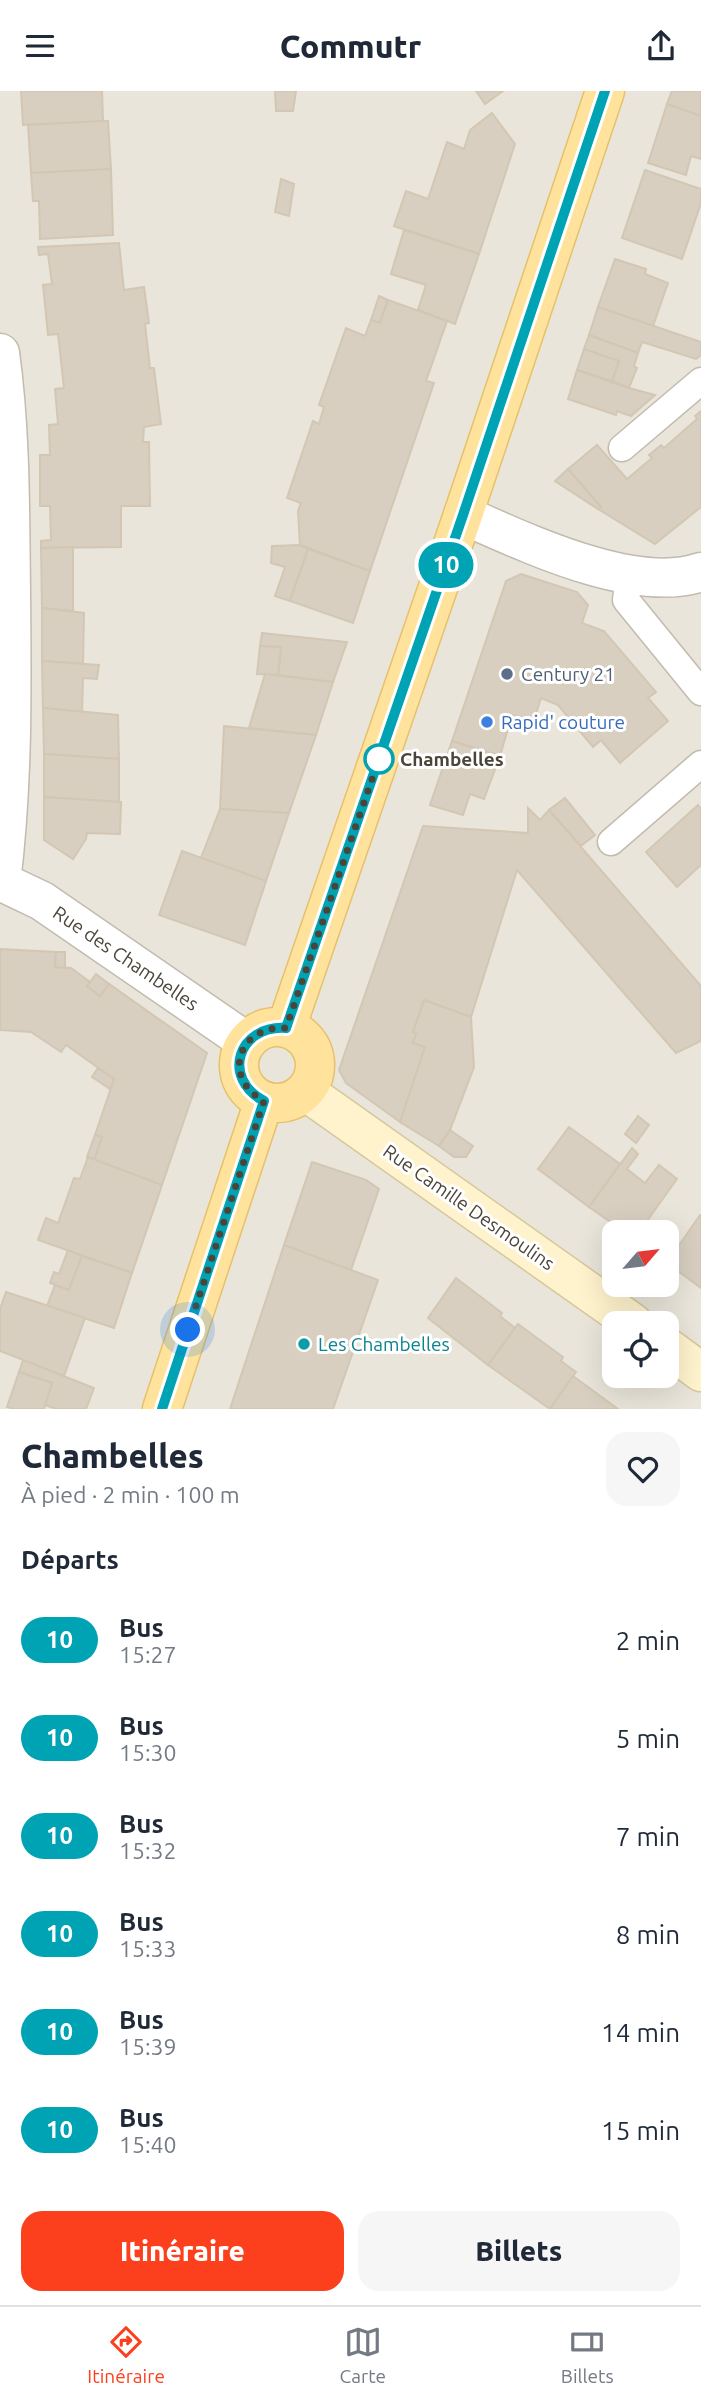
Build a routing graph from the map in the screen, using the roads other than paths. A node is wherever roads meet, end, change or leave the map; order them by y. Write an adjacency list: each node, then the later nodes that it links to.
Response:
1 (605, 91): 5 (main road)
2 (0, 353): 11 (street)
3 (701, 381): 4 (lane)
4 (622, 448)
5 (463, 515): 7 (street); 12 (main road)
6 (701, 572): 7 (street)
7 (629, 574): 8 (lane)
8 (701, 692)
9 (701, 764): 10 (lane)
10 (611, 842)
11 (0, 882): 13 (street, Rue des Chambelles)
12 (286, 1028): 13 (main road); 14 (main road)
13 (247, 1042): 15 (main road)
14 (305, 1091): 15 (main road); 16 (street, Rue Camille Desmoulins)
15 (264, 1101): 19 (main road)
16 (616, 1311)
17 (679, 1356): 18 (street)
18 (701, 1372)
19 (162, 1409)

